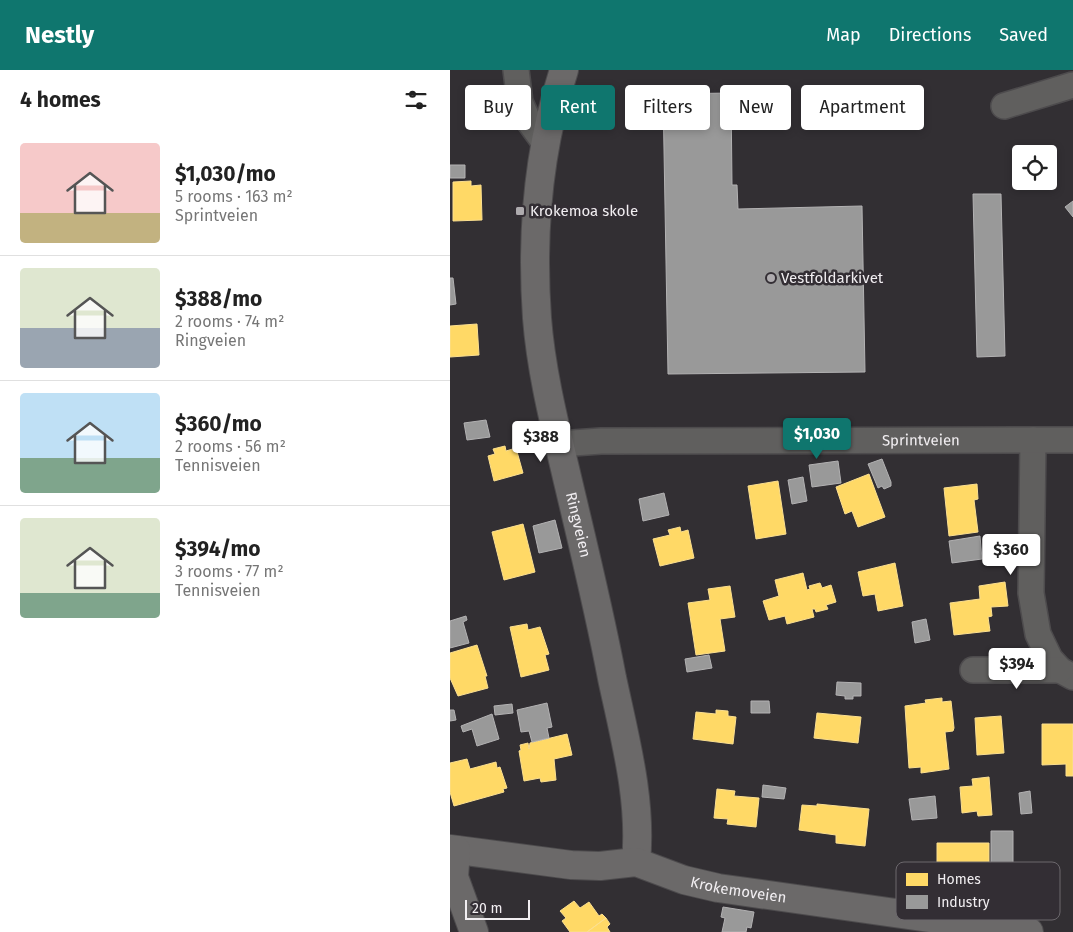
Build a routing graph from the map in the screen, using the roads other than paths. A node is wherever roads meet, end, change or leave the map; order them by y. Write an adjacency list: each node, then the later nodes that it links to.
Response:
1 (516, 70): 5 (street)
2 (564, 70): 5 (main road, Ringveien)
3 (1073, 86): 4 (street)
4 (1004, 106)
5 (544, 142): 8 (main road, Ringveien)
6 (1033, 440): 7 (street, Sprintveien); 8 (street, Sprintveien); 10 (street)
7 (1073, 440)
8 (559, 444): 12 (main road, Ringveien)
9 (973, 670): 10 (street)
10 (1067, 674)
11 (453, 850): 12 (main road, Krokemoveien); 15 (main road)
12 (636, 862): 13 (main road, Krokemoveien)
13 (896, 913)
14 (944, 920): 16 (main road, Krokemoveien)
15 (474, 932)
16 (1029, 932)

